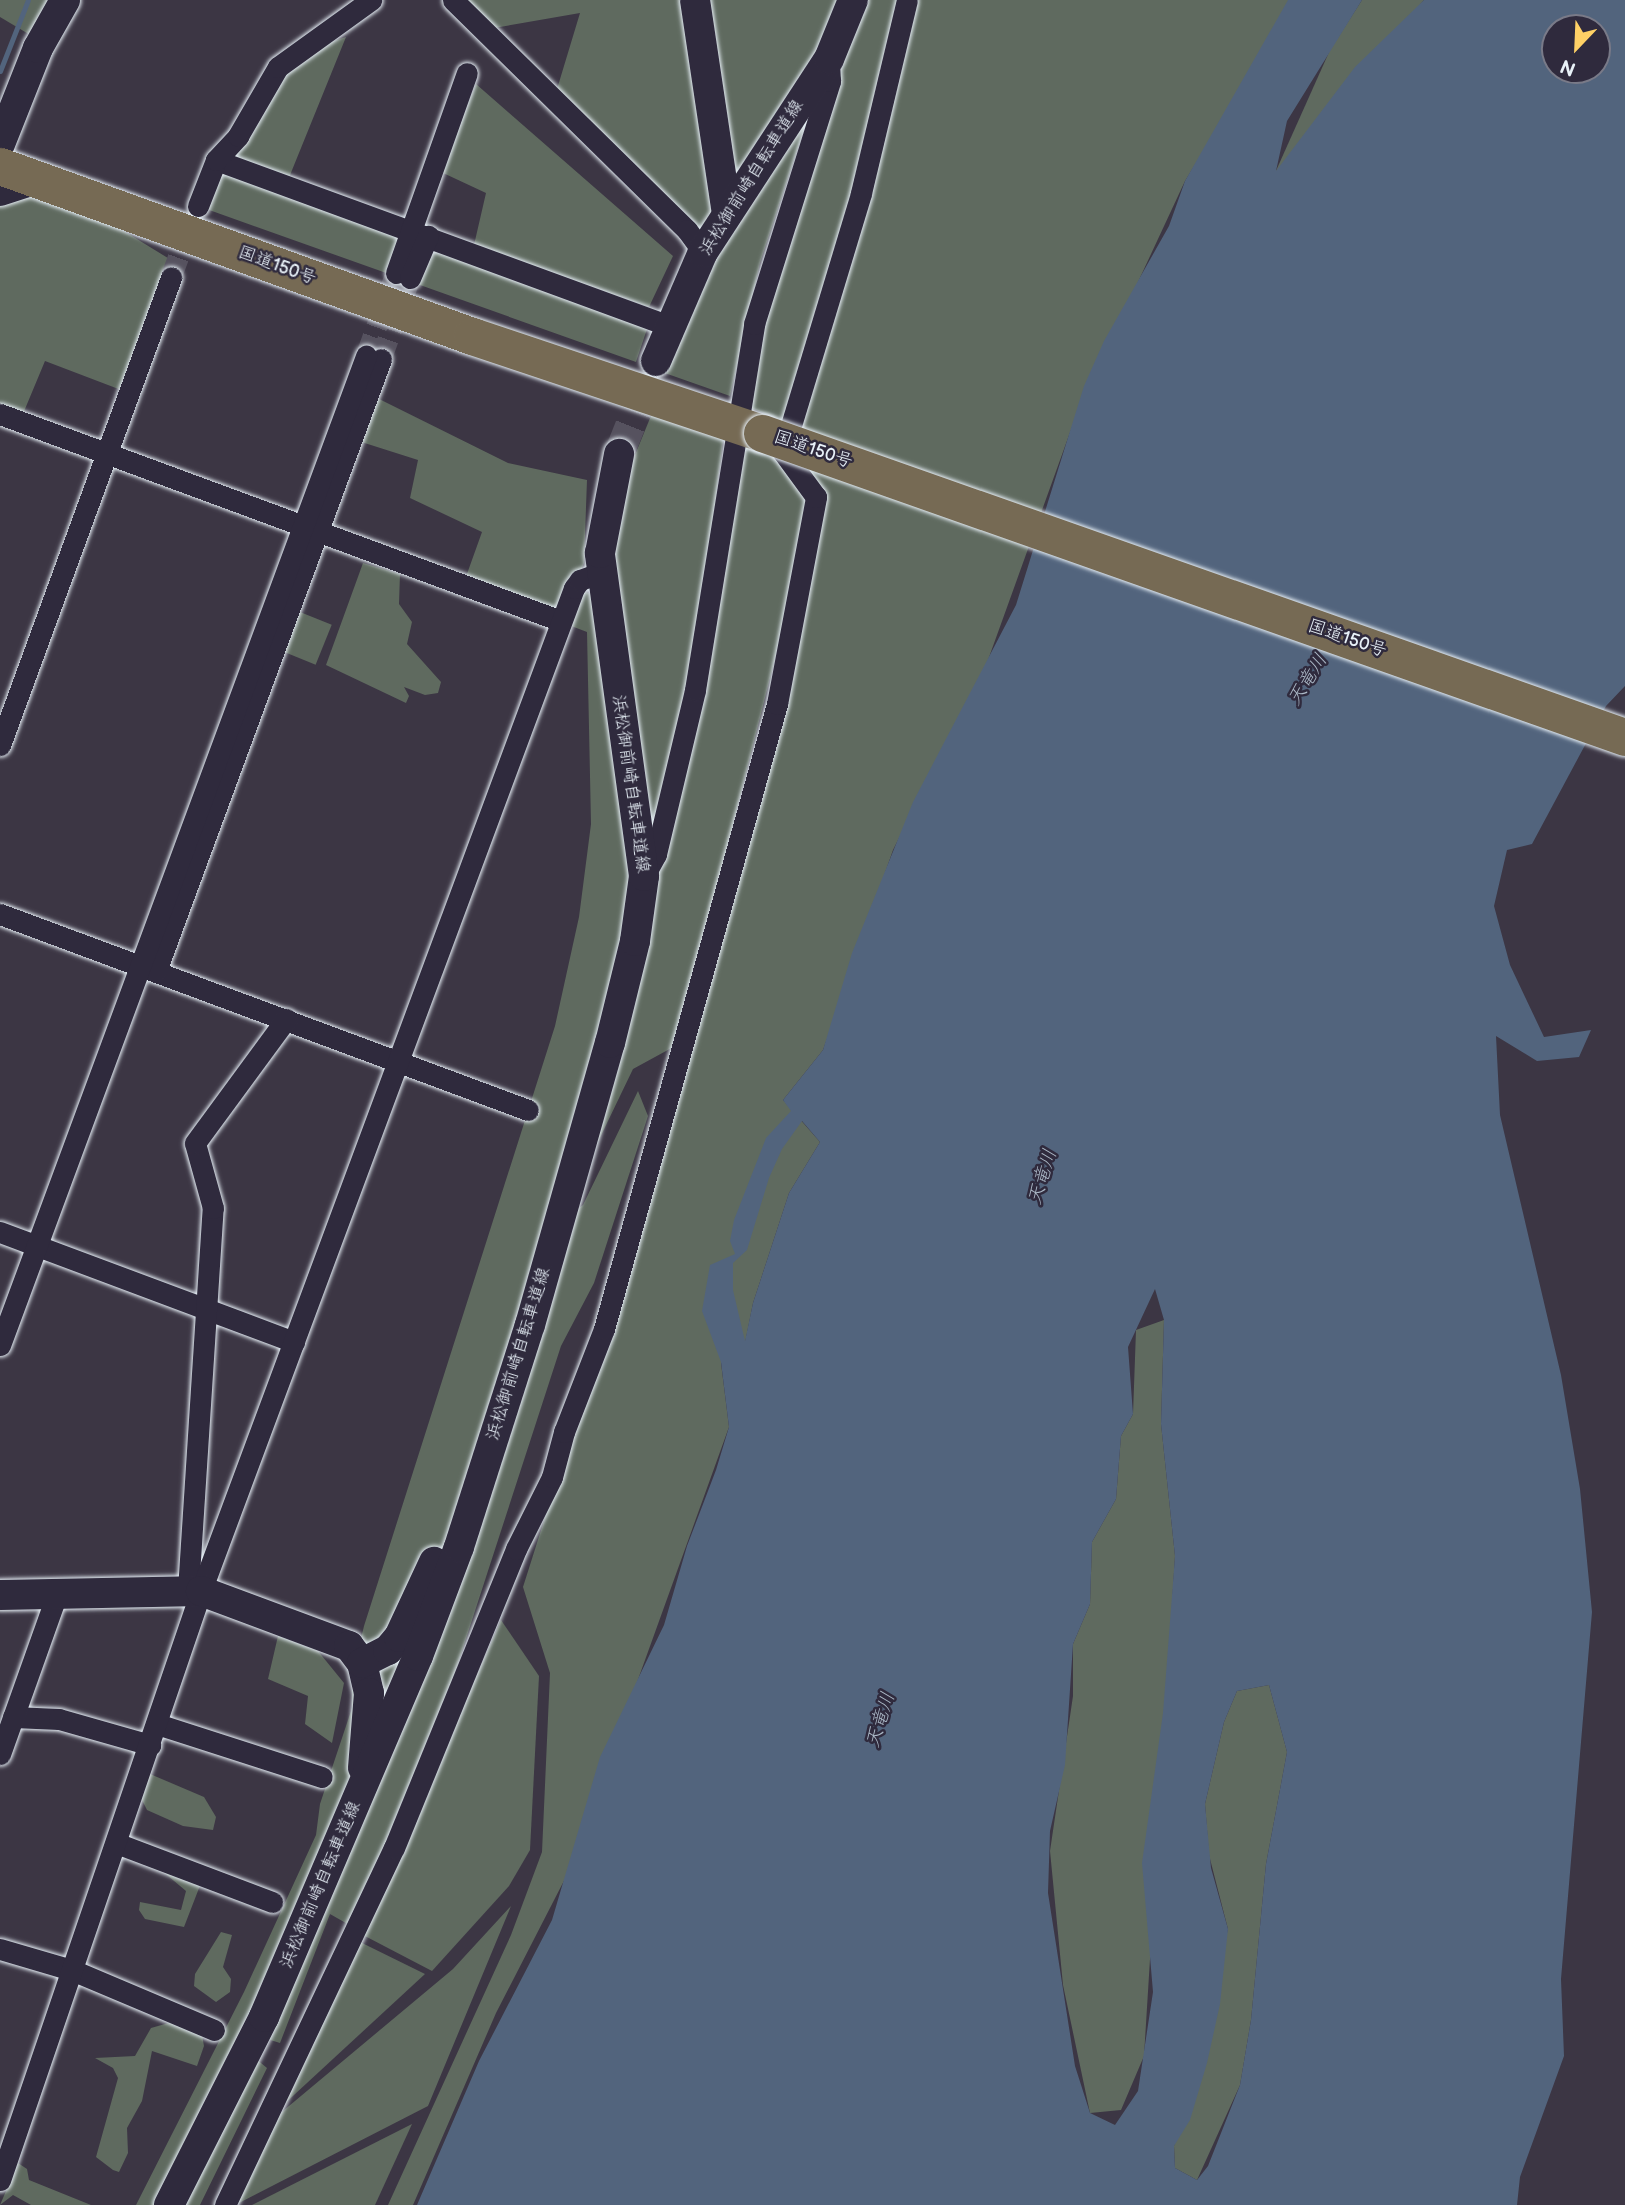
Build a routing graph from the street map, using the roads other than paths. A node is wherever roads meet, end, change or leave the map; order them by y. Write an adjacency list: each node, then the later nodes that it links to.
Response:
1 (65, 0): 9 (main road)
2 (371, 0): 10 (street)
3 (453, 0): 17 (street)
4 (695, 0): 15 (main road)
5 (853, 0): 7 (main road, 浜松御前崎自転車道線)
6 (907, 0): 61 (street)
7 (829, 59): 15 (main road, 浜松御前崎自転車道線); 24 (street)
8 (467, 74): 16 (street)
9 (0, 144)
10 (216, 160): 14 (street); 16 (street)
11 (0, 166): 12 (highway, 国道150号)
12 (36, 179): 13 (main road); 24 (highway, 国道150号)
13 (0, 191)
14 (198, 206)
15 (727, 213): 17 (main road, 浜松御前崎自転車道線)
16 (419, 233): 18 (street); 20 (street)
17 (703, 252): 20 (main road, 浜松御前崎自転車道線)
18 (403, 275)
19 (171, 277): 25 (street)
20 (668, 325): 22 (main road, 浜松御前崎自転車道線)
21 (373, 357): 27 (street)
22 (656, 360)
23 (0, 414): 25 (street)
24 (749, 428): 30 (highway, 国道150号, bridge); 32 (street)
25 (108, 454): 27 (street); 31 (street)
26 (619, 454): 28 (main road, 浜松御前崎自転車道線)
27 (311, 528): 29 (street); 34 (street)
28 (602, 572): 29 (street); 32 (main road, 浜松御前崎自転車道線)
29 (561, 621): 36 (street)
30 (1625, 737)
31 (0, 745)
32 (644, 876): 43 (main road, 浜松御前崎自転車道線)
33 (0, 914): 34 (street)
34 (148, 968): 35 (street); 39 (street)
35 (286, 1019): 36 (street); 40 (street)
36 (398, 1060): 37 (street); 41 (street)
37 (528, 1110)
38 (0, 1232): 39 (street)
39 (37, 1246): 40 (street); 42 (street)
40 (207, 1310): 41 (street); 44 (street)
41 (293, 1342): 44 (street)
42 (0, 1345)
43 (459, 1545): 47 (main road); 53 (main road, 浜松御前崎自転車道線)
44 (195, 1590): 45 (main road); 47 (main road); 48 (street)
45 (57, 1594): 46 (main road); 49 (street)
46 (0, 1595)
47 (362, 1663): 53 (main road)
48 (157, 1724): 50 (street); 52 (street)
49 (8, 1725): 50 (street); 51 (street)
50 (150, 1745): 54 (street)
51 (0, 1754)
52 (322, 1777)
53 (361, 1793): 60 (main road, 浜松御前崎自転車道線)
54 (116, 1843): 55 (street); 57 (street)
55 (272, 1902)
56 (0, 1949): 57 (street)
57 (72, 1970): 58 (street); 59 (street)
58 (214, 2030)
59 (0, 2180)
60 (169, 2205)
61 (225, 2205)

